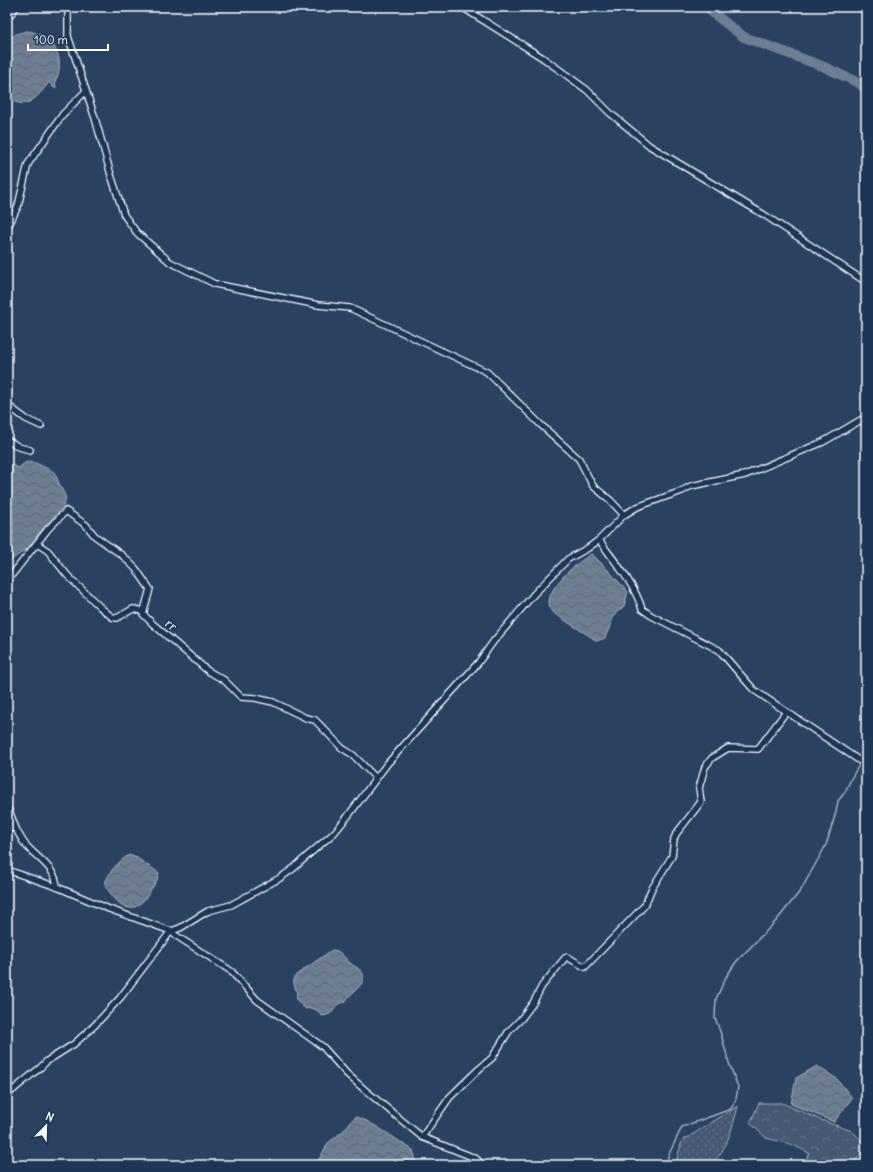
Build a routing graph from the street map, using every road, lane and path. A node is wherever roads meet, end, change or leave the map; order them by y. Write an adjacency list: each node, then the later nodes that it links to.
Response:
1 (68, 7): 5 (street)
2 (462, 7): 7 (street)
3 (14, 8): 4 (street)
4 (7, 19)
5 (86, 91): 6 (street); 13 (street)
6 (7, 229)
7 (866, 282)
8 (7, 405): 10 (street)
9 (866, 417): 13 (street)
10 (41, 426)
11 (7, 440): 12 (street)
12 (30, 450)
13 (624, 515): 14 (street)
14 (599, 540): 18 (street); 20 (street)
15 (36, 546): 16 (street); 17 (street); 17 (street)
16 (7, 582)
17 (144, 610): 20 (street, rr)
18 (786, 712): 19 (street); 28 (street)
19 (866, 765)
20 (376, 778): 26 (street)
21 (7, 808): 23 (street)
22 (7, 829): 23 (street)
23 (16, 829): 25 (street)
24 (7, 870): 25 (street)
25 (57, 887): 26 (street)
26 (171, 931): 27 (street); 28 (street)
27 (7, 1095)
28 (422, 1137): 29 (street)
29 (483, 1165)

